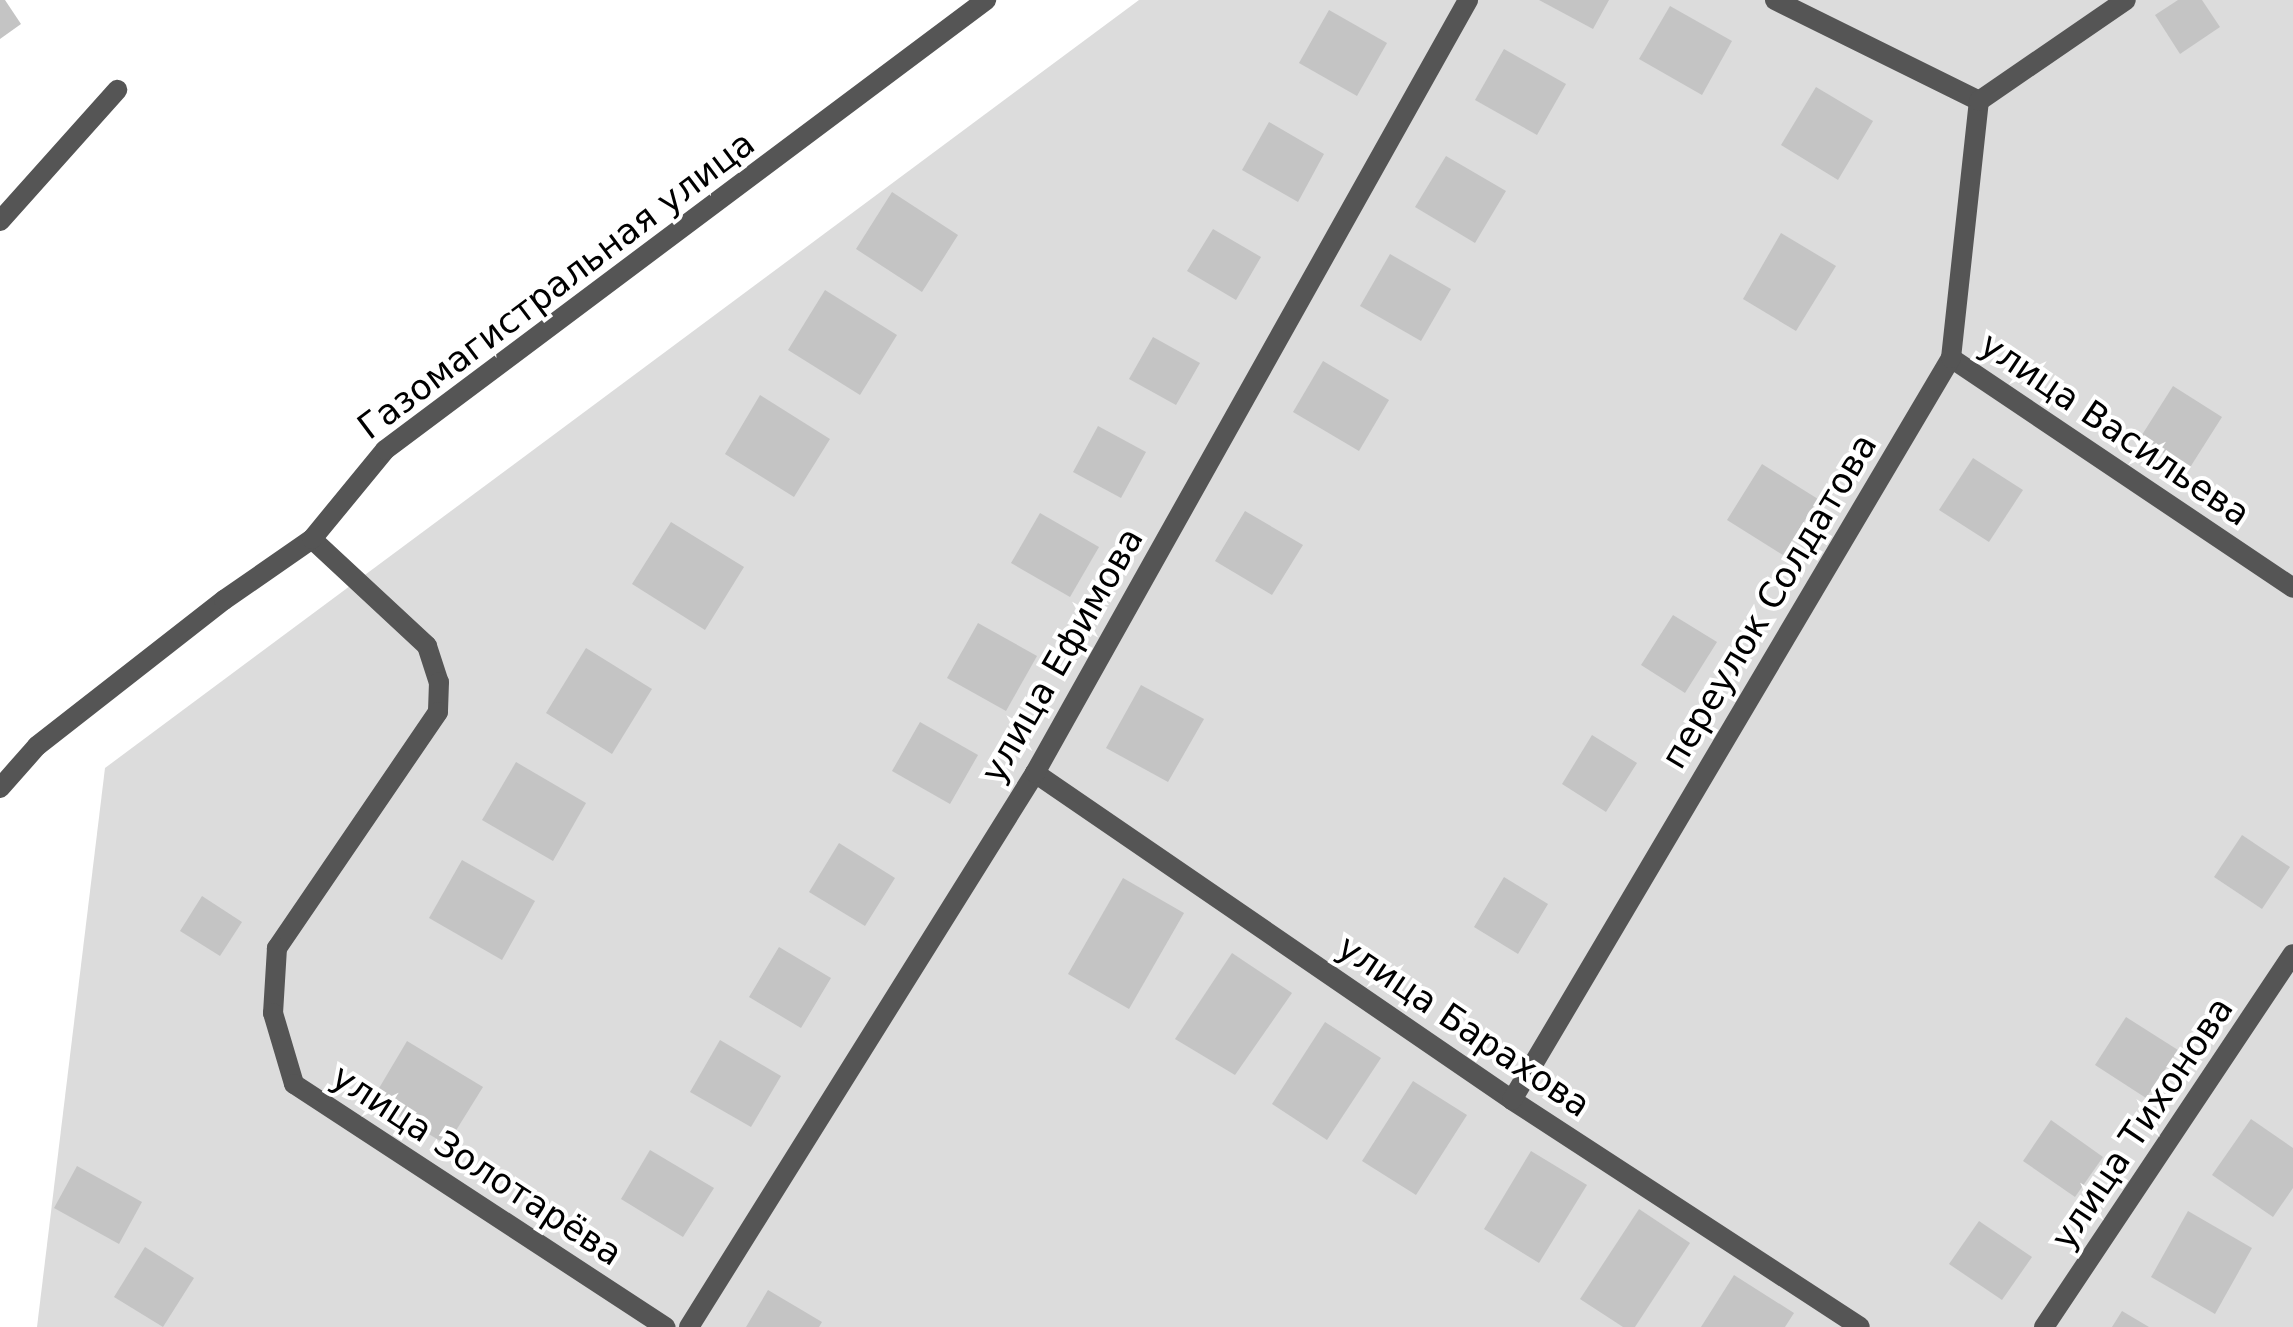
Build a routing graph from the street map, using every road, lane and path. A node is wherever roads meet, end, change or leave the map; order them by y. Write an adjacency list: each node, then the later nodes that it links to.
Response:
1 (986, 0): 9 (street, Газомагистральная улица)
2 (1468, 0): 11 (street, улица Ефимова)
3 (1775, 0): 6 (street)
4 (2126, 0): 6 (street)
5 (117, 90): 7 (street)
6 (1979, 101): 8 (street, переулок Солдатова)
7 (0, 221)
8 (1951, 358): 10 (street, улица Васильева); 14 (street, переулок Солдатова)
9 (312, 540): 12 (street, Газомагистральная улица); 15 (street, улица Золотарёва)
10 (2293, 588)
11 (1035, 772): 14 (street, улица Барахова); 16 (street, улица Ефимова)
12 (0, 788)
13 (2293, 954): 18 (street, улица Тихонова)
14 (1512, 1100): 17 (street, улица Барахова)
15 (666, 1327)
16 (689, 1327)
17 (1860, 1327)
18 (2044, 1327)

